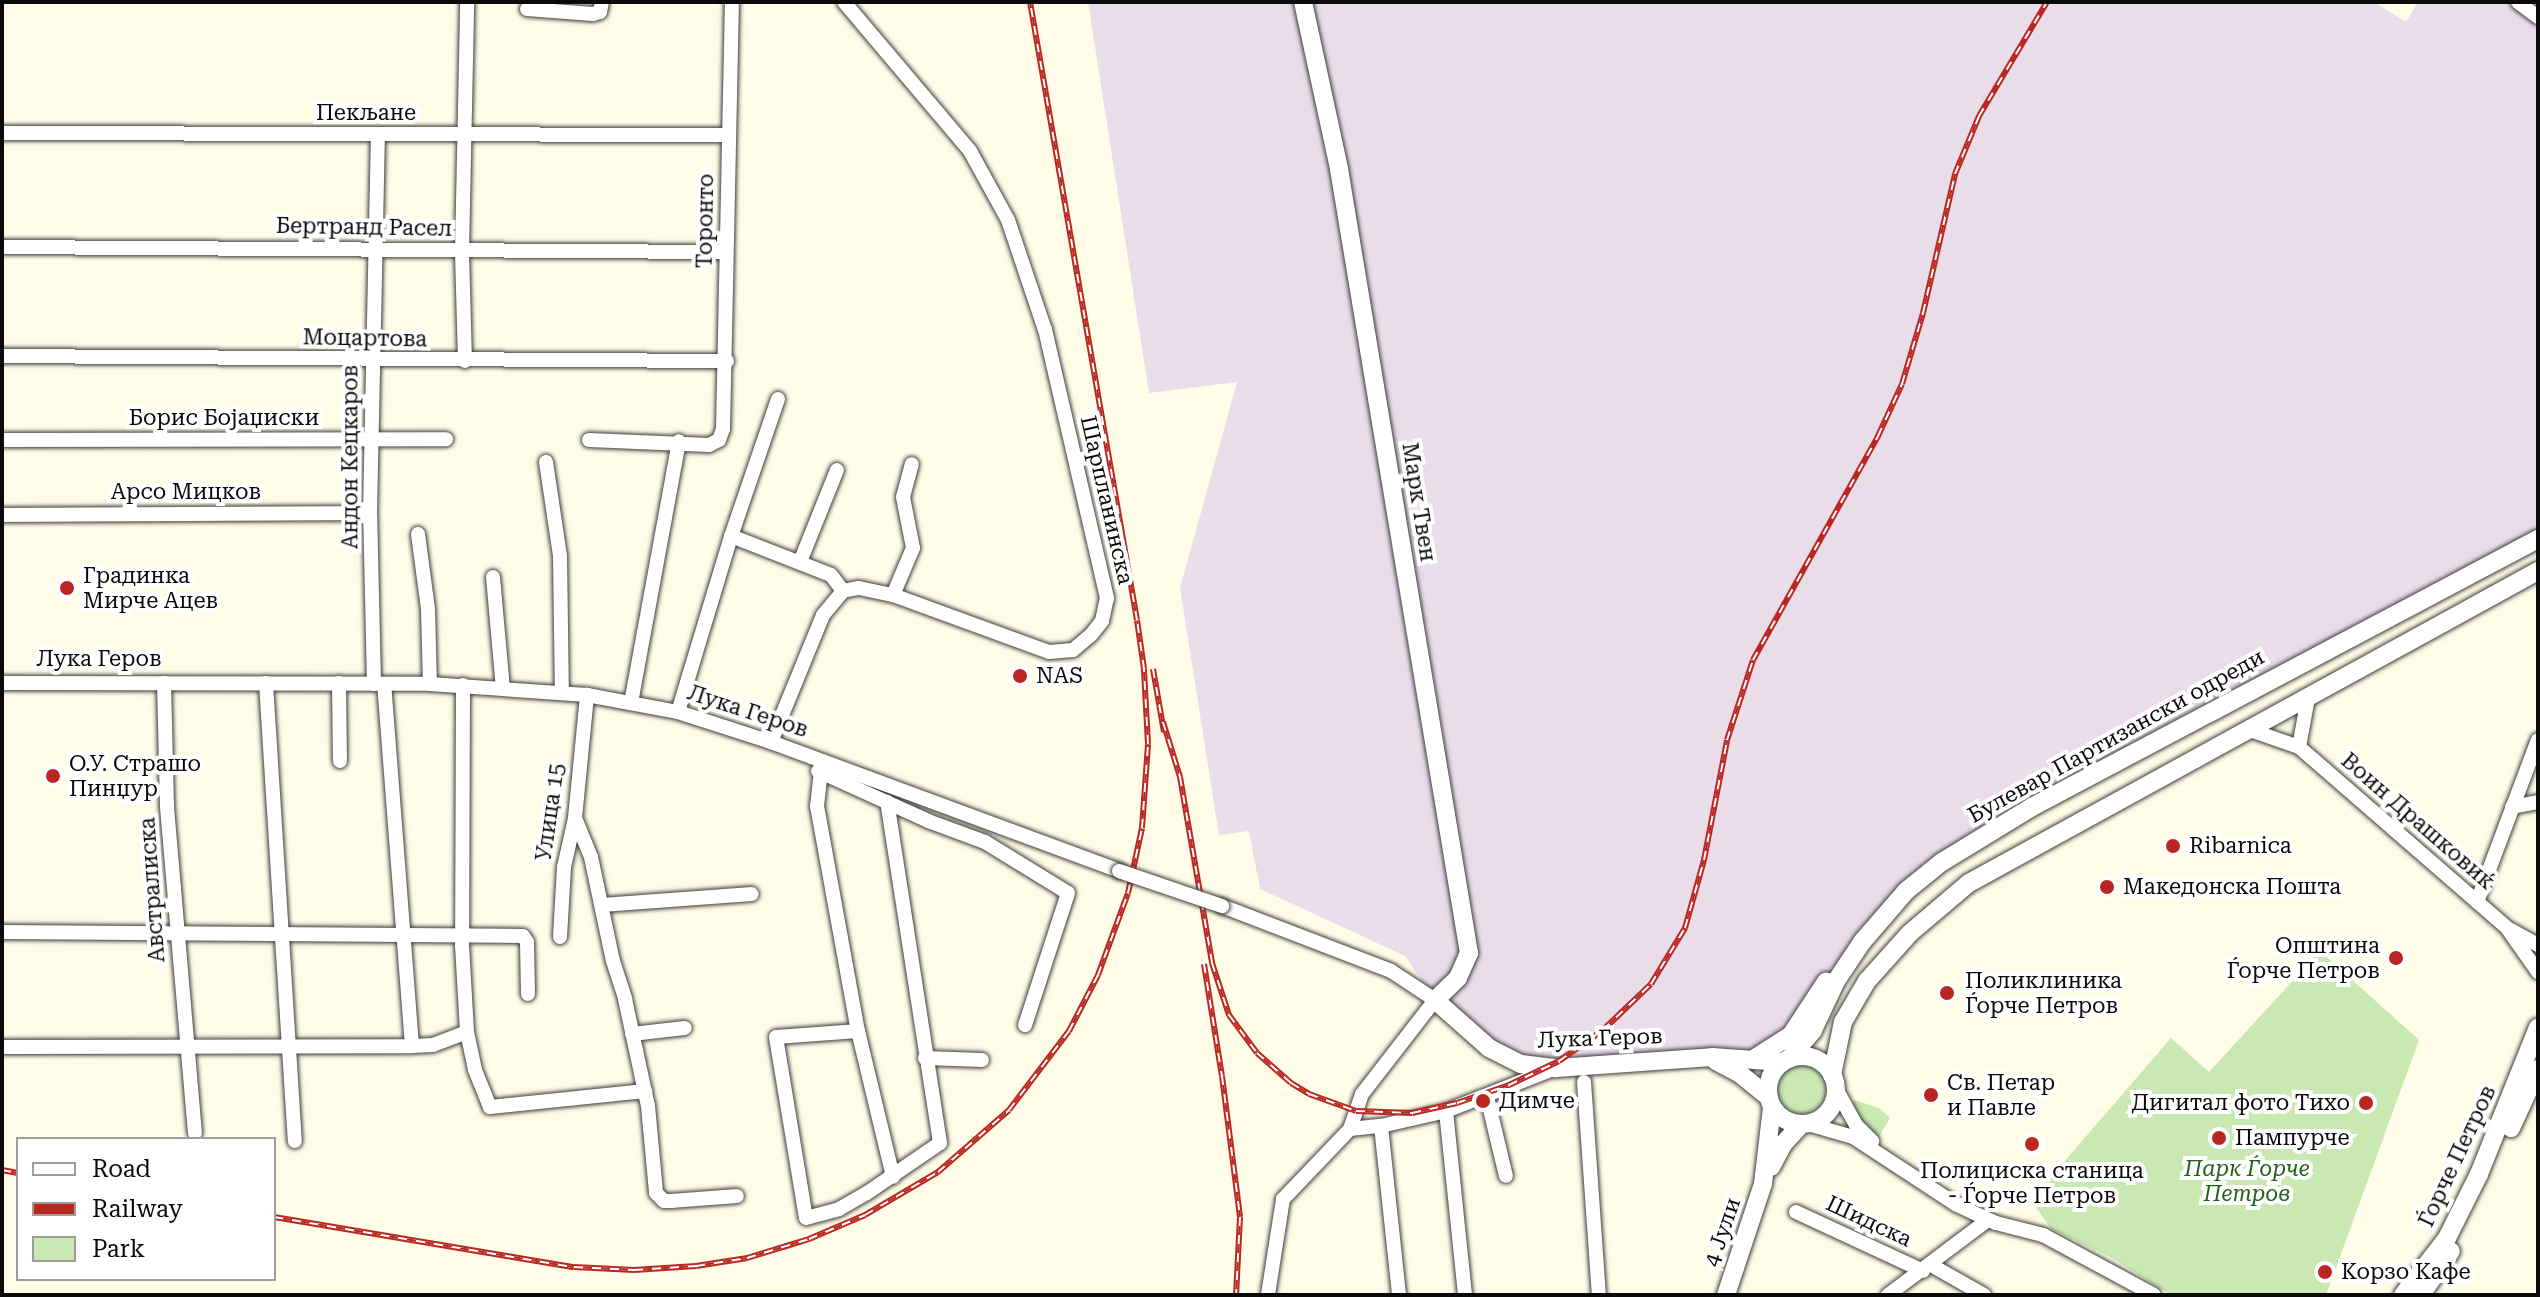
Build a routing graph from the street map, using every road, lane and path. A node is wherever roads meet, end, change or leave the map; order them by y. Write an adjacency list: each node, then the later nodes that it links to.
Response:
1 (467, 2): 11 (street)
2 (602, 2): 7 (street)
3 (732, 2): 12 (street, Торонто)
4 (844, 2): 39 (street, Шарпланинска)
5 (1303, 2): 77 (street, Марк Твен)
6 (2518, 2): 8 (street)
7 (527, 9)
8 (2538, 17)
9 (2, 133): 10 (street, Пекљане)
10 (378, 135): 11 (street, Пекљане); 14 (street, Андон Кецкаров)
11 (465, 135): 12 (street, Пекљане); 15 (street)
12 (729, 135): 16 (street, Торонто)
13 (2, 247): 14 (street, Бертранд Расел)
14 (376, 248): 15 (street, Бертранд Расел); 18 (street, Андон Кецкаров)
15 (462, 251): 16 (street, Бертранд Расел); 19 (street)
16 (726, 252): 20 (street, Торонто)
17 (2, 356): 18 (street, Моцартова)
18 (372, 360): 19 (street, Моцартова); 24 (street, Андон Кецкаров)
19 (465, 361): 20 (street, Моцартова)
20 (727, 361): 26 (street, Торонто)
21 (778, 399): 33 (street)
22 (446, 439): 24 (street, Борис Бојаџиски)
23 (2, 440): 24 (street, Борис Бојаџиски)
24 (372, 440): 30 (street, Андон Кецкаров)
25 (589, 440): 26 (street)
26 (679, 441): 51 (street)
27 (546, 462): 48 (street)
28 (912, 464): 39 (street)
29 (837, 470): 35 (street)
30 (370, 513): 31 (street, Арсо Мицков); 44 (street, Андон Кецкаров)
31 (2, 515)
32 (418, 534): 45 (street)
33 (731, 536): 35 (street); 52 (street)
34 (2538, 539): 74 (street, Булевар Партизански одреди)
35 (800, 562): 38 (street)
36 (2535, 574): 50 (street)
37 (493, 577): 47 (street)
38 (843, 591): 39 (street, Шарпланинска); 55 (street)
39 (893, 595)
40 (2, 683): 41 (street, Лука Геров)
41 (164, 683): 42 (street, Лука Геров); 69 (street, Австралиска)
42 (266, 683): 43 (street, Лука Геров); 68 (street)
43 (339, 683): 44 (street, Лука Геров); 57 (street)
44 (379, 684): 45 (street, Лука Геров); 71 (street, Андон Кецкаров)
45 (430, 684): 46 (street, Лука Геров)
46 (463, 685): 47 (street, Лука Геров); 70 (street)
47 (503, 688): 48 (street, Лука Геров)
48 (562, 692): 49 (street, Лука Геров)
49 (587, 695): 51 (street, Лука Геров); 62 (street, Улица 15)
50 (2308, 698): 53 (street); 56 (street)
51 (631, 703): 52 (street, Лука Геров)
52 (678, 712): 55 (street, Лука Геров)
53 (2250, 730): 56 (street, Воин Драшковиќ); 95 (street)
54 (2538, 740): 61 (street)
55 (771, 742): 58 (street, Лука Геров)
56 (2299, 747): 64 (street, Воин Драшковиќ)
57 (340, 761)
58 (820, 766): 59 (street); 77 (street, Лука Геров, bridge); 81 (street)
59 (887, 802): 78 (street); 89 (street)
60 (2538, 802): 61 (street)
61 (2512, 807): 64 (street)
62 (575, 818): 65 (street); 72 (street, Улица 15)
63 (752, 894): 65 (street)
64 (2477, 902): 66 (street, Воин Драшковиќ)
65 (602, 905): 83 (street)
66 (2507, 928): 73 (street, Воин Драшковиќ); 75 (street, Воин Драшковиќ)
67 (2, 932): 69 (street)
68 (282, 932): 69 (street); 71 (street); 87 (street)
69 (177, 933): 84 (street, Австралиска)
70 (462, 933): 71 (street); 76 (street); 82 (street)
71 (403, 934): 85 (street, Андон Кецкаров)
72 (560, 937)
73 (2538, 945)
74 (1847, 961): 90 (street); 92 (street, Булевар Партизански одреди)
75 (2538, 972)
76 (528, 994)
77 (1435, 1000): 93 (street, Лука Геров); 103 (street)
78 (1025, 1025)
79 (2538, 1027): 122 (street, Ѓорче Петров)
80 (685, 1028): 83 (street)
81 (858, 1031): 108 (street); 108 (street)
82 (467, 1032): 85 (street); 97 (street)
83 (632, 1034): 97 (street)
84 (186, 1045): 86 (street); 87 (street); 104 (street, Австралиска)
85 (412, 1046): 87 (street)
86 (2, 1047)
87 (290, 1047): 105 (street)
88 (1694, 1057): 90 (street, Лука Геров); 93 (street, Лука Геров); 99 (street, Лука Геров)
89 (925, 1058): 91 (street); 108 (street)
90 (1753, 1059): 92 (street, Лука Геров)
91 (982, 1060)
92 (1786, 1060): 95 (street); 99 (street)
93 (1556, 1068): 98 (street)
94 (2538, 1069): 123 (street, Ѓорче Петров)
95 (1834, 1081): 101 (street); 106 (street)
96 (1584, 1082): 117 (street)
97 (645, 1091): 110 (street)
98 (1487, 1097): 100 (street); 107 (street)
99 (1770, 1102): 101 (street); 109 (street, 4 Јули)
100 (1446, 1111): 102 (street); 116 (street)
101 (1805, 1124): 106 (street); 109 (street, 4 Јули)
102 (1381, 1126): 103 (street); 115 (street)
103 (1350, 1129): 114 (street)
104 (195, 1133)
105 (295, 1141)
106 (1892, 1161): 112 (street)
107 (1506, 1176)
108 (893, 1177)
109 (1763, 1184): 118 (street, 4 Јули)
110 (737, 1196)
111 (1796, 1212): 113 (street, Шидска)
112 (1988, 1220): 113 (street); 121 (street)
113 (1927, 1268): 119 (street); 120 (street, Шидска)
114 (1268, 1295)
115 (1399, 1295)
116 (1465, 1295)
117 (1599, 1295)
118 (1726, 1295)
119 (1888, 1295)
120 (1984, 1295)
121 (2154, 1295)
122 (2403, 1295)
123 (2421, 1295)

